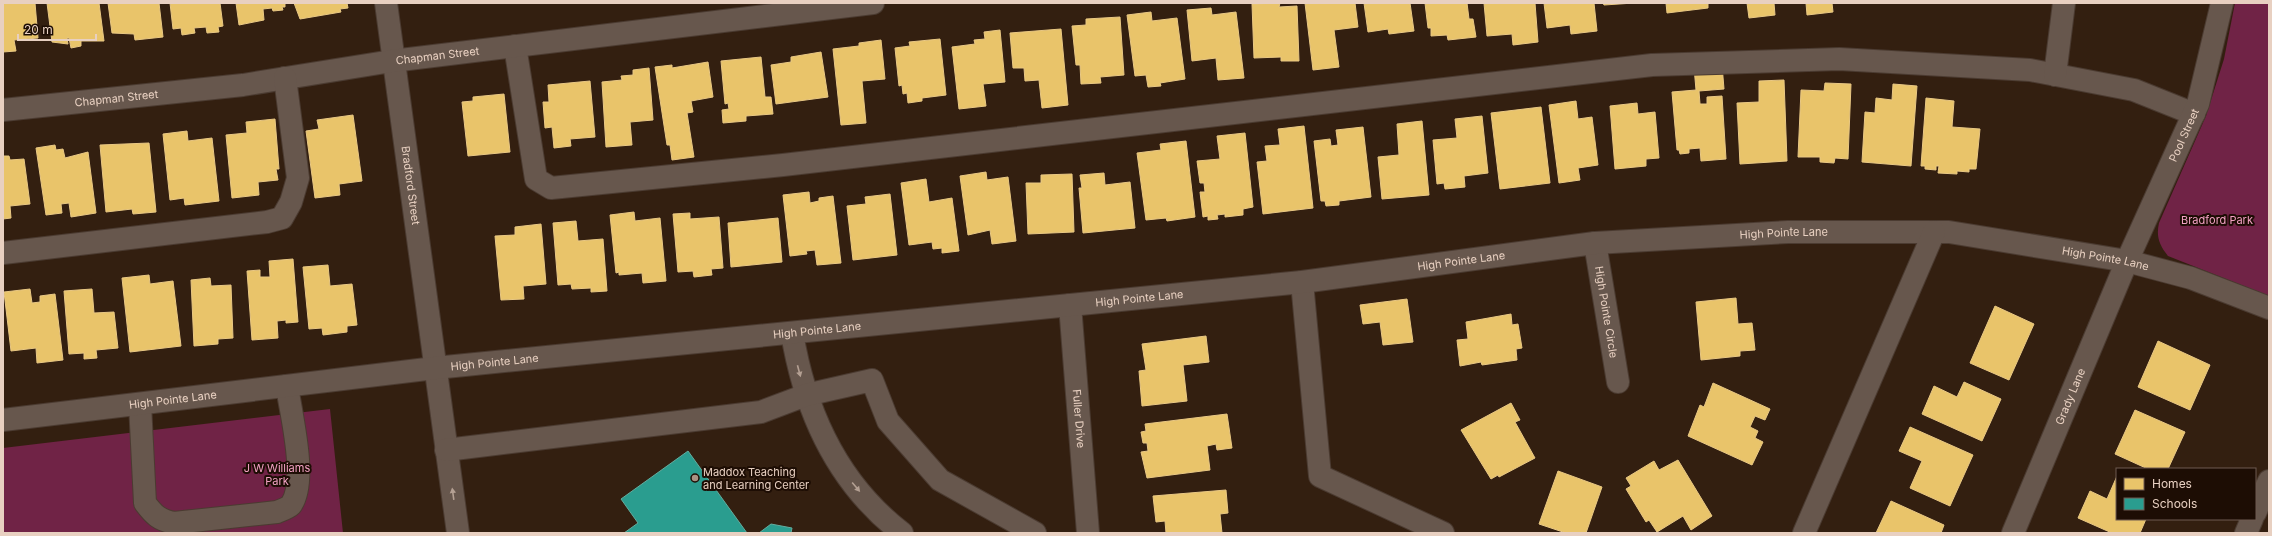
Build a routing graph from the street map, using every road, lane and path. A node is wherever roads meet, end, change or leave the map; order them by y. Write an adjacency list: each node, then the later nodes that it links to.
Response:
1 (386, 3): 6 (street, Bradford Street)
2 (873, 3): 5 (street, Chapman Street)
3 (2064, 3): 7 (street)
4 (2222, 3): 10 (street, Pool Street)
5 (515, 46): 6 (street, Chapman Street); 7 (street)
6 (392, 61): 8 (street, Chapman Street); 19 (street, Bradford Street)
7 (2055, 75): 10 (street)
8 (285, 78): 9 (street, Chapman Street); 13 (street)
9 (3, 110)
10 (2194, 114): 14 (street, Pool Street)
11 (1934, 232): 12 (street, High Pointe Lane); 14 (street, High Pointe Lane); 34 (street)
12 (1595, 243): 15 (street, High Pointe Lane); 20 (street, High Pointe Circle)
13 (3, 253)
14 (2127, 261): 17 (street, High Pointe Lane); 35 (street, Grady Lane)
15 (1302, 282): 16 (street, High Pointe Lane); 33 (street)
16 (1070, 305): 18 (street, High Pointe Lane); 32 (street, Fuller Drive)
17 (2269, 308)
18 (792, 333): 19 (street, High Pointe Lane); 22 (street, one-way to 22)
19 (435, 368): 21 (street, High Pointe Lane); 25 (street, Bradford Street)
20 (1618, 382)
21 (287, 386): 23 (street, High Pointe Lane); 23 (street)
22 (806, 395): 25 (street); 30 (street, one-way to 30); 31 (street)
23 (140, 404): 24 (street, High Pointe Lane)
24 (3, 420)
25 (446, 450): 29 (street, Bradford Street, one-way to 25)
26 (2269, 481): 27 (street)
27 (2256, 511)
28 (2252, 520): 36 (street)
29 (458, 533)
30 (902, 533)
31 (1035, 533)
32 (1088, 533)
33 (1443, 533)
34 (1804, 533)
35 (2012, 533)
36 (2246, 533)

